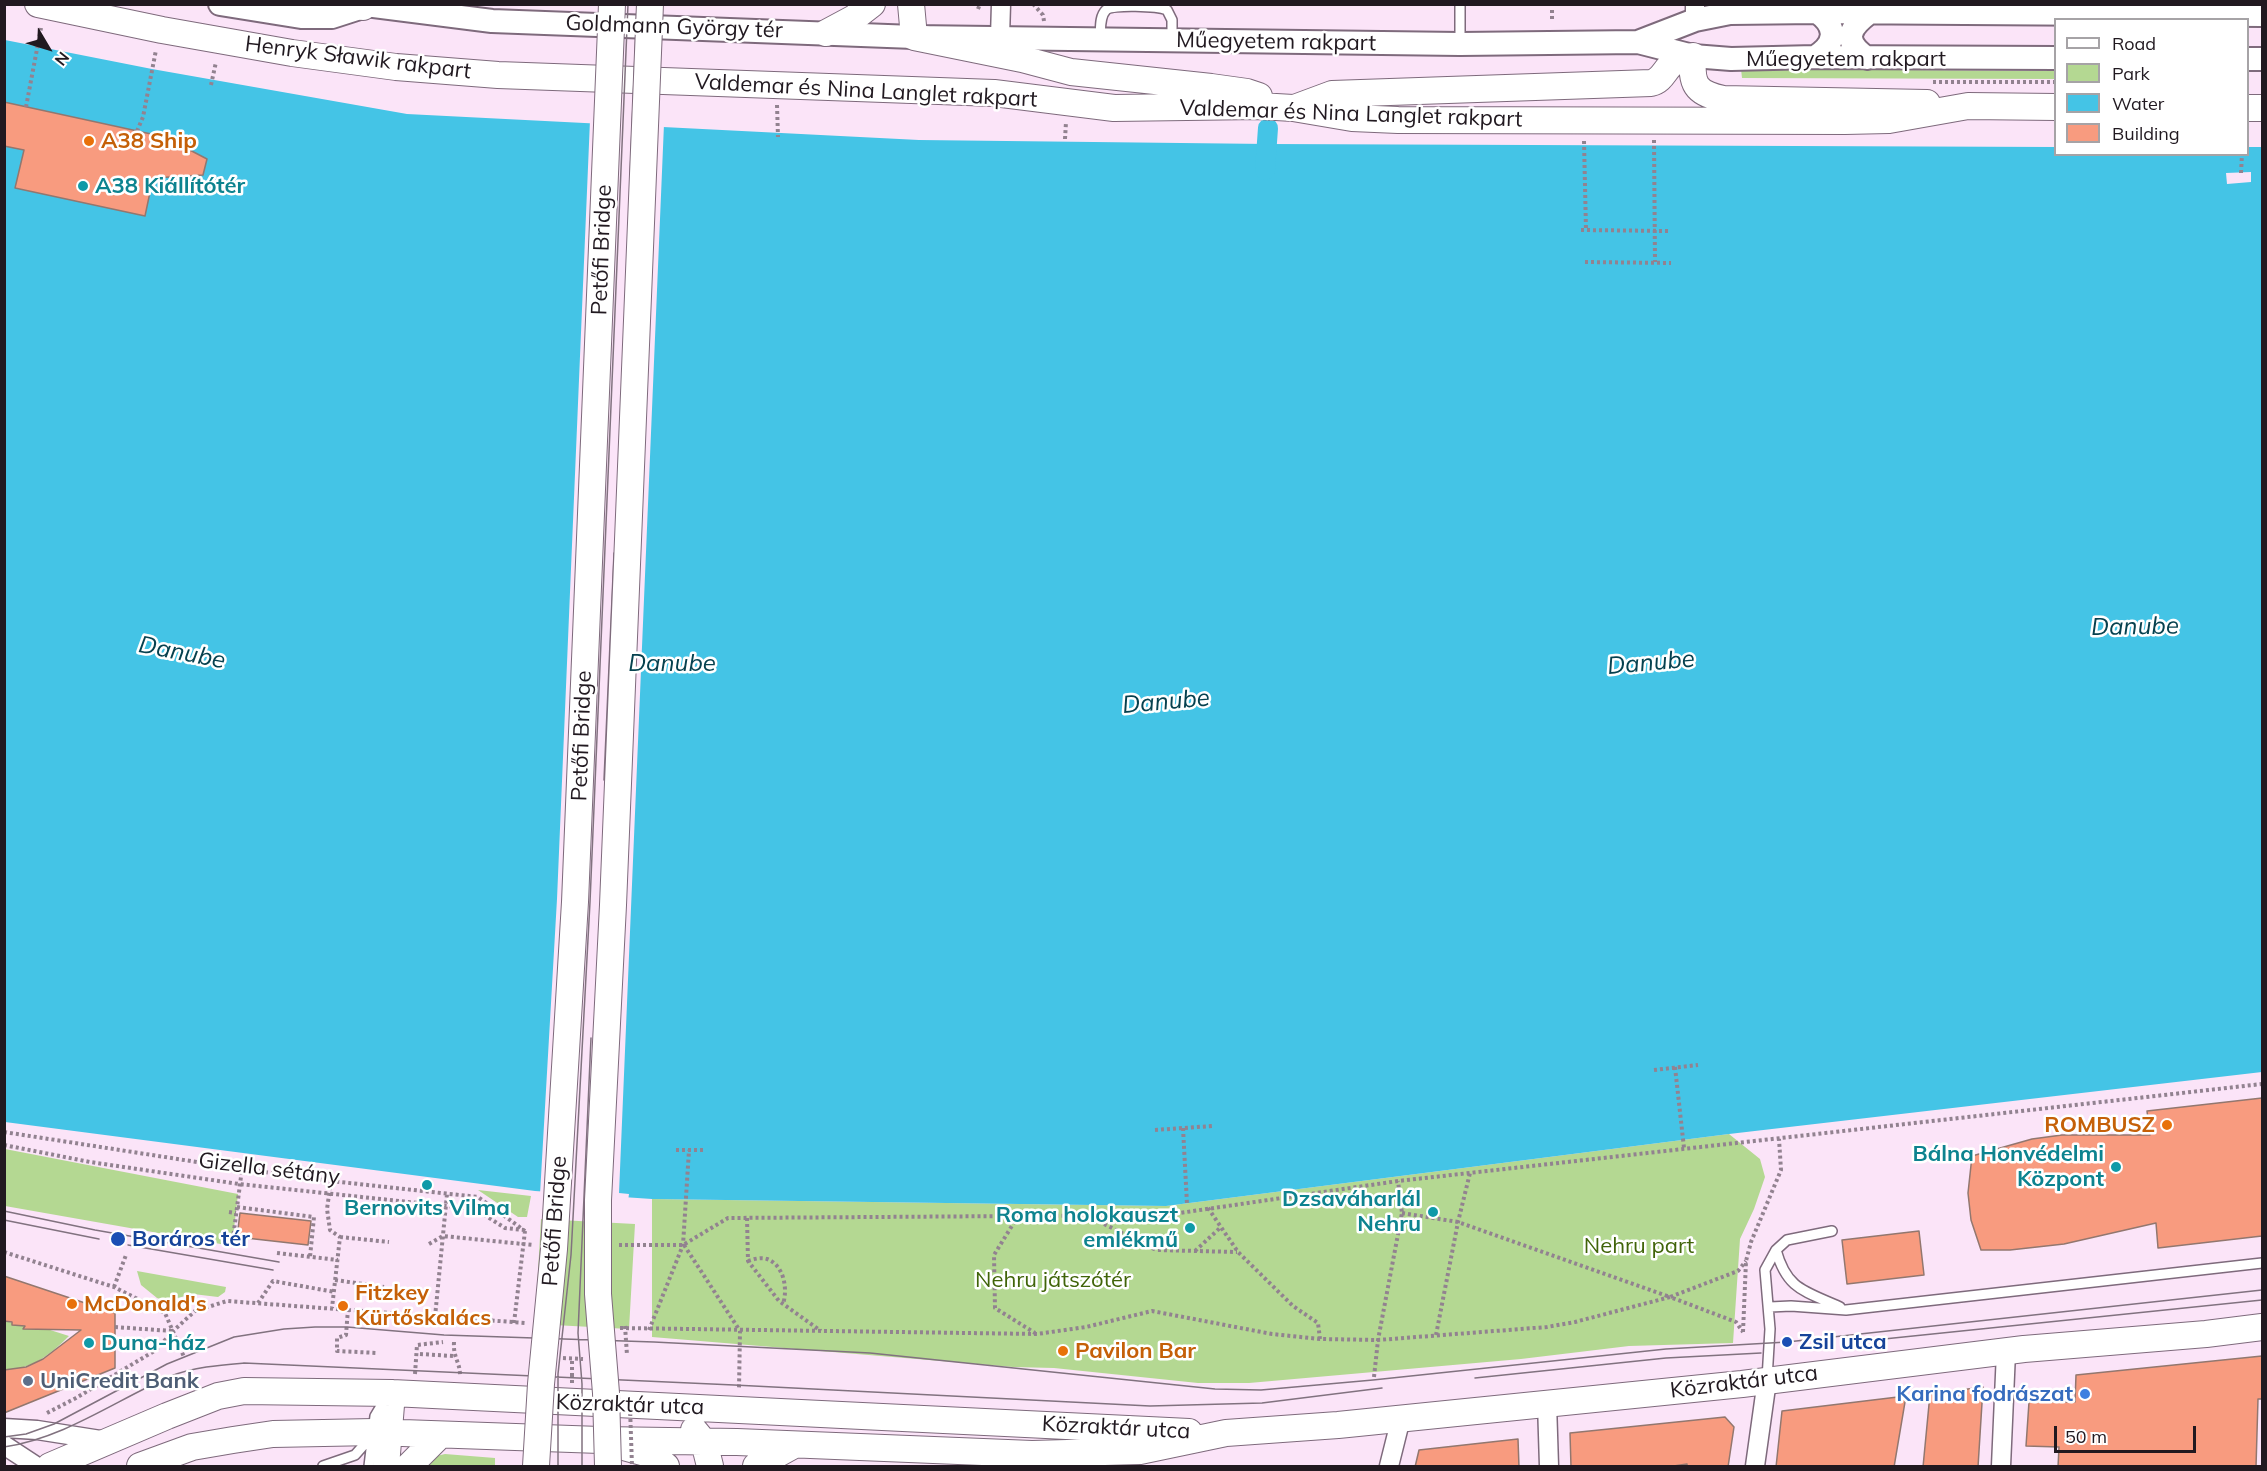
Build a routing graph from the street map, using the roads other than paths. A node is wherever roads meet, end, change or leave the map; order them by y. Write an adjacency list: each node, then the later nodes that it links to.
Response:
1 (220, 4): 8 (street)
2 (612, 4): 60 (main road, Petőfi Bridge, bridge)
3 (650, 4): 61 (main road, Petőfi Bridge, bridge)
4 (872, 4): 14 (main road)
5 (911, 4): 15 (main road)
6 (1001, 4): 16 (street)
7 (1461, 4): 20 (lane)
8 (361, 5): 14 (street, Goldmann György tér)
9 (2249, 11): 12 (street, Műegyetem rakpart)
10 (1695, 12): 11 (street, Műegyetem rakpart); 19 (street, Műegyetem rakpart); 21 (street)
11 (1817, 12): 12 (street, Műegyetem rakpart); 22 (street)
12 (1869, 13): 23 (street)
13 (39, 16): 25 (main road, Henryk Sławik rakpart)
14 (826, 33): 15 (street, Goldmann György tér)
15 (914, 37): 16 (street, Műegyetem rakpart); 28 (main road)
16 (1000, 37): 17 (street, Műegyetem rakpart)
17 (1100, 40): 18 (street, Műegyetem rakpart); 18 (lane)
18 (1172, 40): 20 (street, Műegyetem rakpart)
19 (1638, 42): 20 (street, Műegyetem rakpart); 21 (street, Műegyetem rakpart)
20 (1460, 44)
21 (1693, 56): 22 (street, Műegyetem rakpart); 26 (main road); 28 (main road)
22 (1815, 57): 23 (street, Műegyetem rakpart)
23 (1867, 58): 24 (street, Műegyetem rakpart)
24 (2054, 58)
25 (682, 82): 28 (main road, Valdemar és Nina Langlet rakpart)
26 (1968, 106): 27 (main road, Valdemar és Nina Langlet rakpart); 28 (main road, Valdemar és Nina Langlet rakpart)
27 (2054, 107)
28 (1293, 108)
29 (1832, 1231): 30 (lane)
30 (1776, 1250): 32 (lane); 33 (lane)
31 (2262, 1263): 33 (lane)
32 (1770, 1307): 33 (lane); 36 (lane)
33 (1846, 1310)
34 (2262, 1327): 35 (main road, Közraktár utca)
35 (2006, 1352): 36 (main road, Közraktár utca); 69 (street)
36 (1767, 1380): 39 (main road, Közraktár utca); 68 (street)
37 (392, 1394): 40 (main road, Közraktár utca); 44 (main road); 48 (main road, Közraktár utca)
38 (738, 1401): 40 (main road, Közraktár utca); 42 (main road, Közraktár utca); 49 (main road)
39 (1547, 1403): 41 (main road, Közraktár utca); 67 (street)
40 (668, 1406): 49 (main road)
41 (1401, 1418): 45 (main road, Közraktár utca); 66 (street)
42 (1035, 1424): 45 (main road, Közraktár utca); 52 (lane)
43 (4, 1428): 48 (street)
44 (382, 1432): 46 (main road, Közraktár utca); 55 (main road, Közraktár utca); 56 (lane); 57 (lane); 58 (main road)
45 (1226, 1433): 52 (main road, Közraktár utca)
46 (440, 1435): 47 (main road, Közraktár utca); 59 (main road)
47 (600, 1440): 49 (main road, Közraktár utca); 62 (main road)
48 (109, 1441): 54 (main road, Közraktár utca)
49 (704, 1442): 50 (main road, Közraktár utca); 63 (main road); 64 (main road)
50 (794, 1444): 52 (main road, Közraktár utca); 65 (main road)
51 (4, 1445): 53 (street)
52 (1032, 1454)
53 (36, 1467)
54 (50, 1467)
55 (140, 1467)
56 (322, 1467)
57 (369, 1467)
58 (386, 1467)
59 (409, 1467)
60 (536, 1467)
61 (608, 1467)
62 (666, 1467)
63 (695, 1467)
64 (710, 1467)
65 (756, 1467)
66 (1389, 1467)
67 (1549, 1467)
68 (1755, 1467)
69 (2001, 1467)

